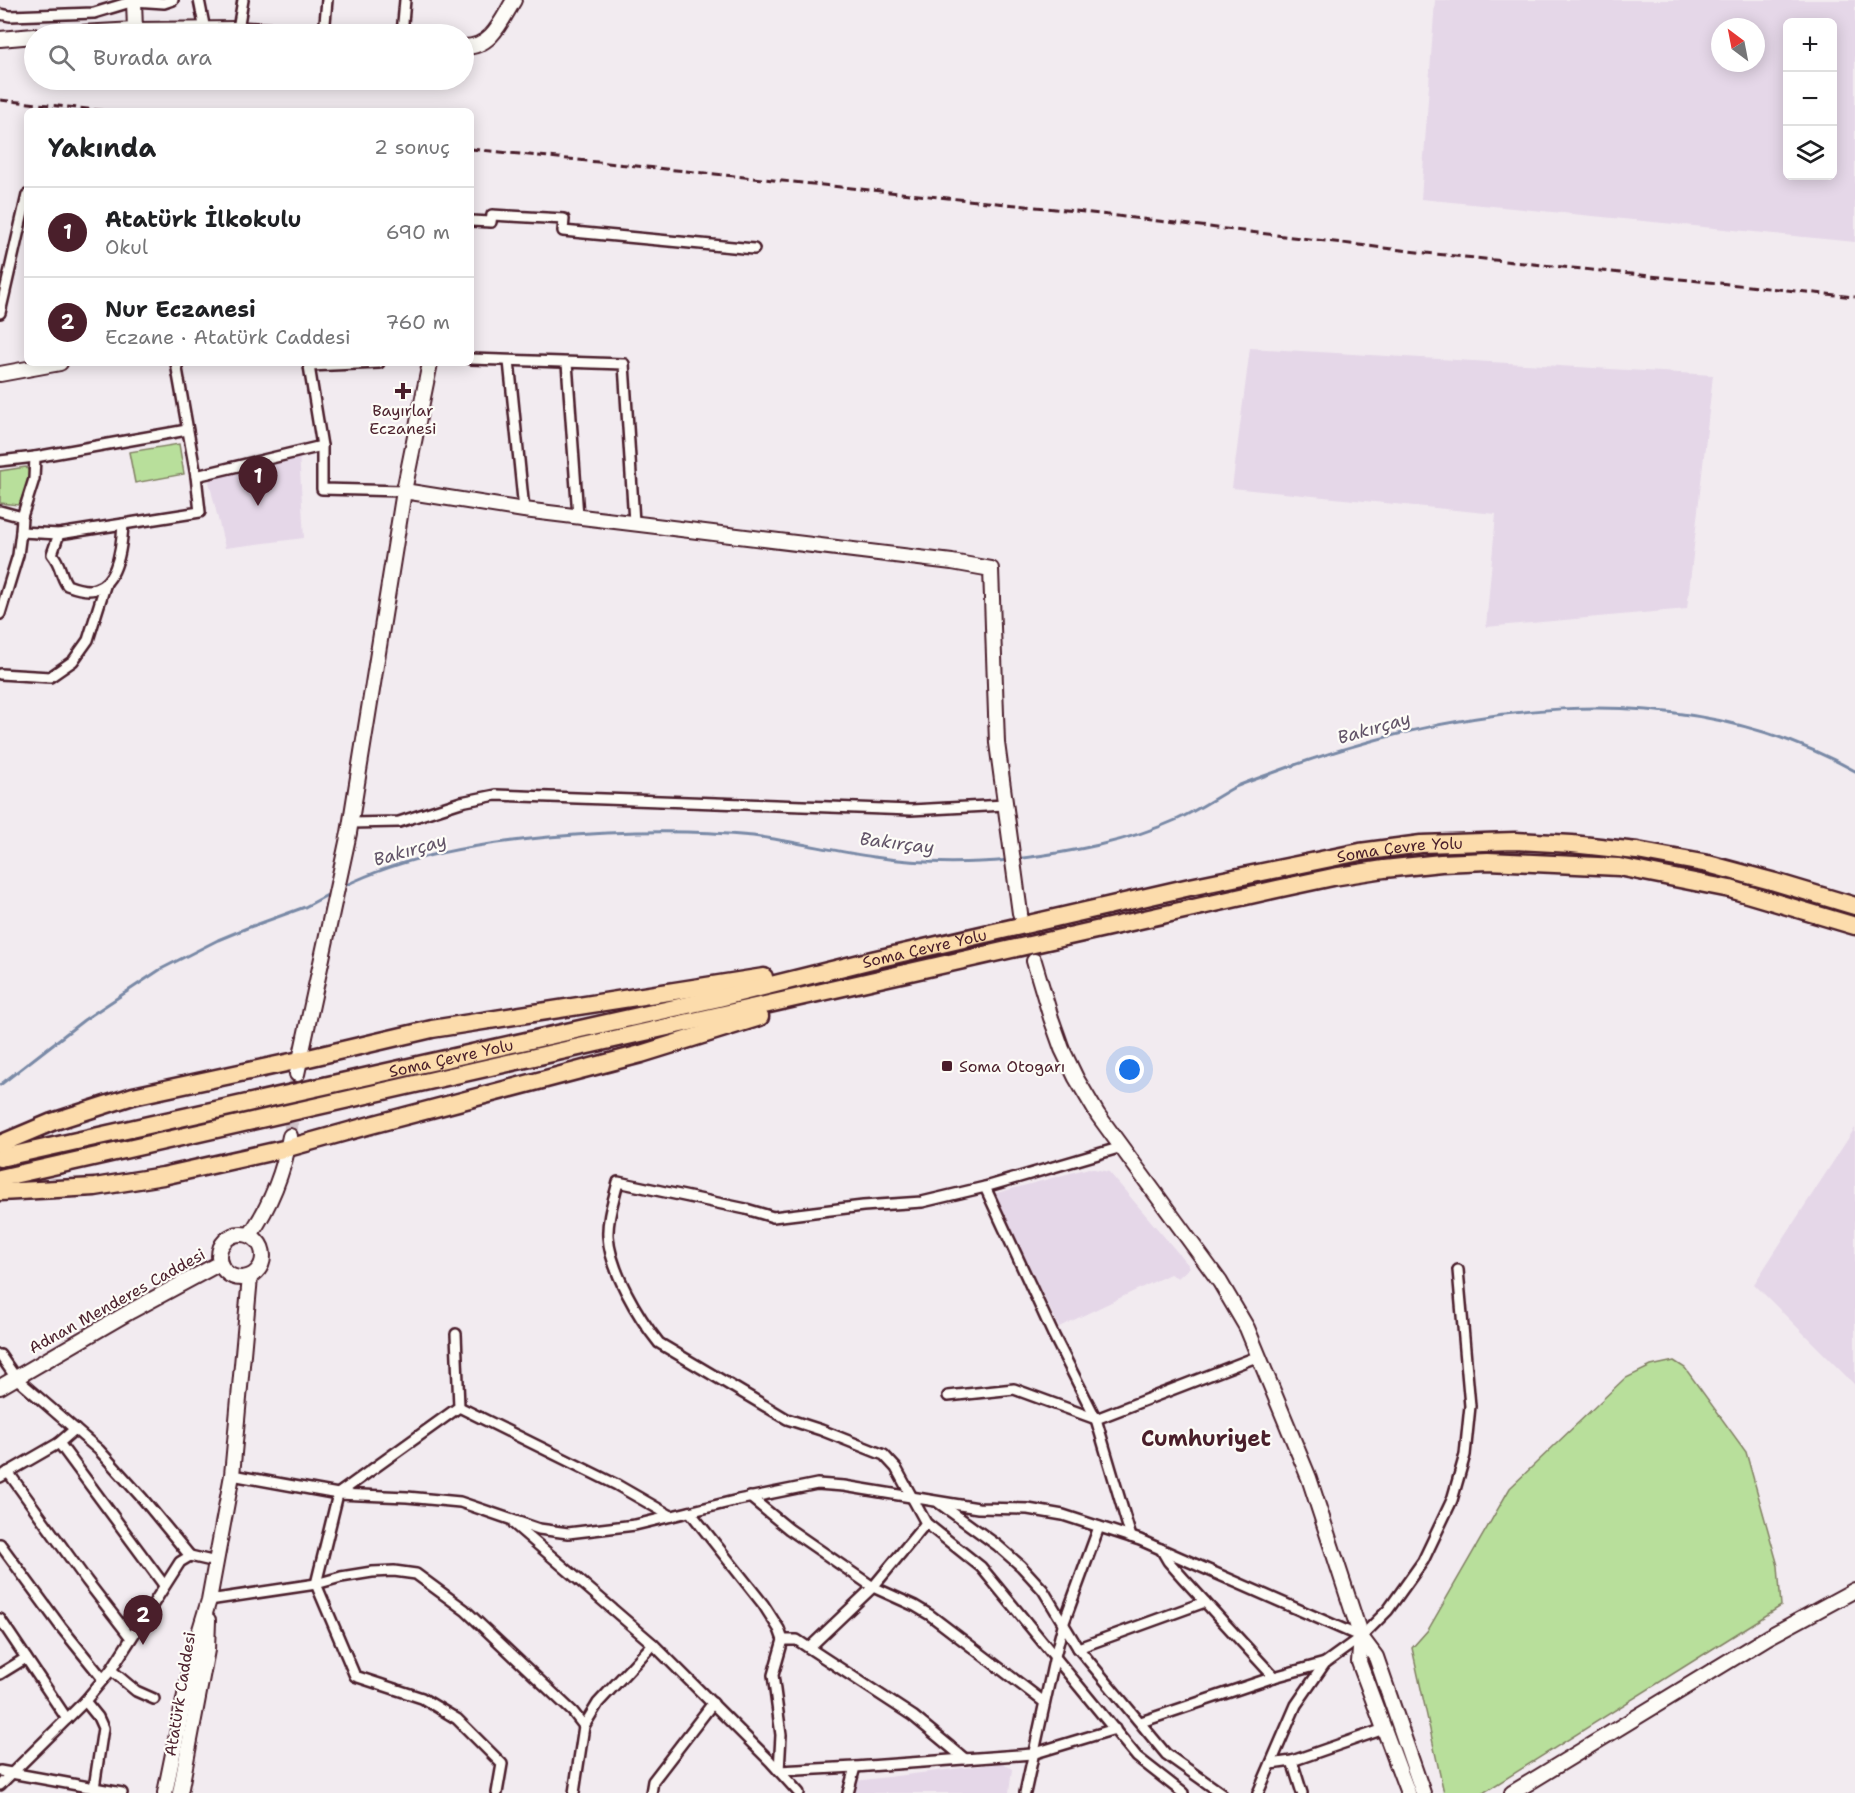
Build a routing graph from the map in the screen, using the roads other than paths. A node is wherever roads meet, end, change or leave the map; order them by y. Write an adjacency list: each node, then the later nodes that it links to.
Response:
1 (134, 0): 2 (street); 8 (street); 9 (main road)
2 (173, 0)
3 (199, 0): 10 (street)
4 (243, 0): 11 (street)
5 (327, 0): 12 (street)
6 (405, 0): 13 (street)
7 (513, 0): 16 (main road)
8 (0, 14)
9 (135, 24)
10 (204, 24)
11 (239, 24)
12 (325, 24)
13 (403, 24)
14 (24, 37): 15 (main road)
15 (0, 39)
16 (474, 46)
17 (24, 208): 20 (street)
18 (474, 221): 19 (street)
19 (754, 249)
20 (0, 313)
21 (474, 359): 22 (street)
22 (509, 361): 23 (street); 35 (street)
23 (567, 363): 37 (street); 39 (street)
24 (44, 366): 28 (main road)
25 (176, 366): 29 (street)
26 (309, 366): 30 (street)
27 (429, 366): 34 (main road)
28 (0, 374)
29 (187, 430): 31 (street); 33 (street)
30 (322, 446): 33 (street); 34 (street)
31 (35, 457): 32 (street); 38 (street)
32 (0, 461)
33 (196, 476): 40 (street)
34 (404, 492): 35 (main road); 47 (main road)
35 (524, 510): 37 (main road)
36 (0, 511): 38 (street)
37 (578, 516): 39 (main road)
38 (22, 517): 41 (street)
39 (634, 522): 46 (main road)
40 (123, 524): 42 (street); 43 (street)
41 (21, 532): 42 (street); 44 (street)
42 (59, 534): 43 (street)
43 (106, 583): 45 (street)
44 (0, 614)
45 (0, 674)
46 (1005, 805): 47 (street); 48 (main road)
47 (350, 828): 54 (main road)
48 (1020, 906)
49 (1855, 906): 51 (highway, Soma Çevre Yolu)
50 (1855, 926): 53 (highway, Soma Çevre Yolu)
51 (872, 960): 54 (highway); 58 (highway, Soma Çevre Yolu)
52 (1034, 962): 57 (main road)
53 (879, 979): 55 (highway); 59 (highway, Soma Çevre Yolu)
54 (299, 1067): 56 (highway)
55 (289, 1142): 61 (highway); 62 (main road)
56 (0, 1144)
57 (1122, 1148): 60 (street); 68 (main road)
58 (0, 1158)
59 (0, 1178)
60 (985, 1187): 73 (street); 80 (street)
61 (0, 1192)
62 (250, 1235): 63 (main road); 65 (main road)
63 (220, 1263): 65 (main road); 69 (main road, Adnan Menderes Caddesi)
64 (1458, 1270): 100 (street)
65 (250, 1277): 77 (main road)
66 (456, 1334): 72 (street)
67 (0, 1355): 69 (street)
68 (1258, 1356): 73 (street); 100 (main road)
69 (16, 1378): 70 (main road, Adnan Menderes Caddesi); 74 (street)
70 (0, 1387)
71 (948, 1396): 73 (street)
72 (459, 1407): 78 (street); 83 (street)
73 (1096, 1419): 87 (street)
74 (75, 1429): 75 (street); 90 (street)
75 (59, 1443): 76 (street); 93 (street)
76 (4, 1475): 101 (street)
77 (232, 1476): 78 (street); 91 (main road)
78 (338, 1494): 84 (street); 92 (street)
79 (750, 1497): 80 (street); 82 (street); 94 (street)
80 (911, 1497): 81 (street); 85 (street)
81 (937, 1501): 86 (street); 99 (street)
82 (690, 1512): 83 (street); 102 (street)
83 (671, 1516): 84 (street)
84 (510, 1520): 103 (street)
85 (926, 1523): 94 (street); 106 (street)
86 (1099, 1527): 87 (street); 99 (street)
87 (1131, 1537): 89 (street)
88 (0, 1544): 112 (street)
89 (1161, 1548): 97 (street); 100 (street)
90 (190, 1556): 91 (street); 93 (street)
91 (216, 1562): 96 (main road)
92 (316, 1584): 96 (street); 119 (street); 136 (street)
93 (164, 1585): 101 (street)
94 (873, 1587): 104 (street); 115 (street)
95 (1855, 1590): 147 (main road)
96 (209, 1600): 134 (main road); 135 (main road, Atatürk Caddesi)
97 (1205, 1602): 105 (street); 111 (street)
98 (0, 1619): 107 (street)
99 (1064, 1625): 105 (street); 106 (street)
100 (1361, 1637): 108 (street); 121 (main road); 146 (main road)
101 (131, 1638): 109 (street)
102 (783, 1640): 104 (street); 128 (street)
103 (653, 1644): 116 (street); 119 (street)
104 (809, 1648): 123 (street)
105 (1078, 1648): 118 (street)
106 (1055, 1656): 115 (street); 120 (street)
107 (26, 1658): 110 (street); 117 (street)
108 (1325, 1663): 111 (street); 125 (street)
109 (111, 1670): 112 (street); 113 (street)
110 (0, 1674)
111 (1274, 1677): 118 (street)
112 (103, 1679): 114 (street)
113 (154, 1699)
114 (86, 1701): 117 (street); 131 (street)
115 (1044, 1702): 122 (street)
116 (713, 1703): 128 (street); 138 (street)
117 (67, 1719): 129 (street)
118 (1141, 1722): 142 (street)
119 (584, 1726): 137 (street)
120 (1115, 1729): 122 (street); 141 (street)
121 (1384, 1729): 124 (street); 145 (main road)
122 (1032, 1754): 123 (street); 140 (street)
123 (966, 1759): 126 (street)
124 (1292, 1761): 125 (street); 144 (street)
125 (1271, 1764): 143 (street)
126 (855, 1767): 128 (street); 139 (street)
127 (0, 1771): 129 (street)
128 (779, 1771): 132 (street)
129 (12, 1773): 130 (street); 131 (street)
130 (0, 1785)
131 (94, 1788): 133 (street)
132 (794, 1792)
133 (122, 1793)
134 (165, 1793)
135 (180, 1793)
136 (496, 1793)
137 (574, 1793)
138 (651, 1793)
139 (848, 1793)
140 (1025, 1793)
141 (1183, 1793)
142 (1221, 1793)
143 (1258, 1793)
144 (1302, 1793)
145 (1408, 1793)
146 (1423, 1793)
147 (1512, 1793)

